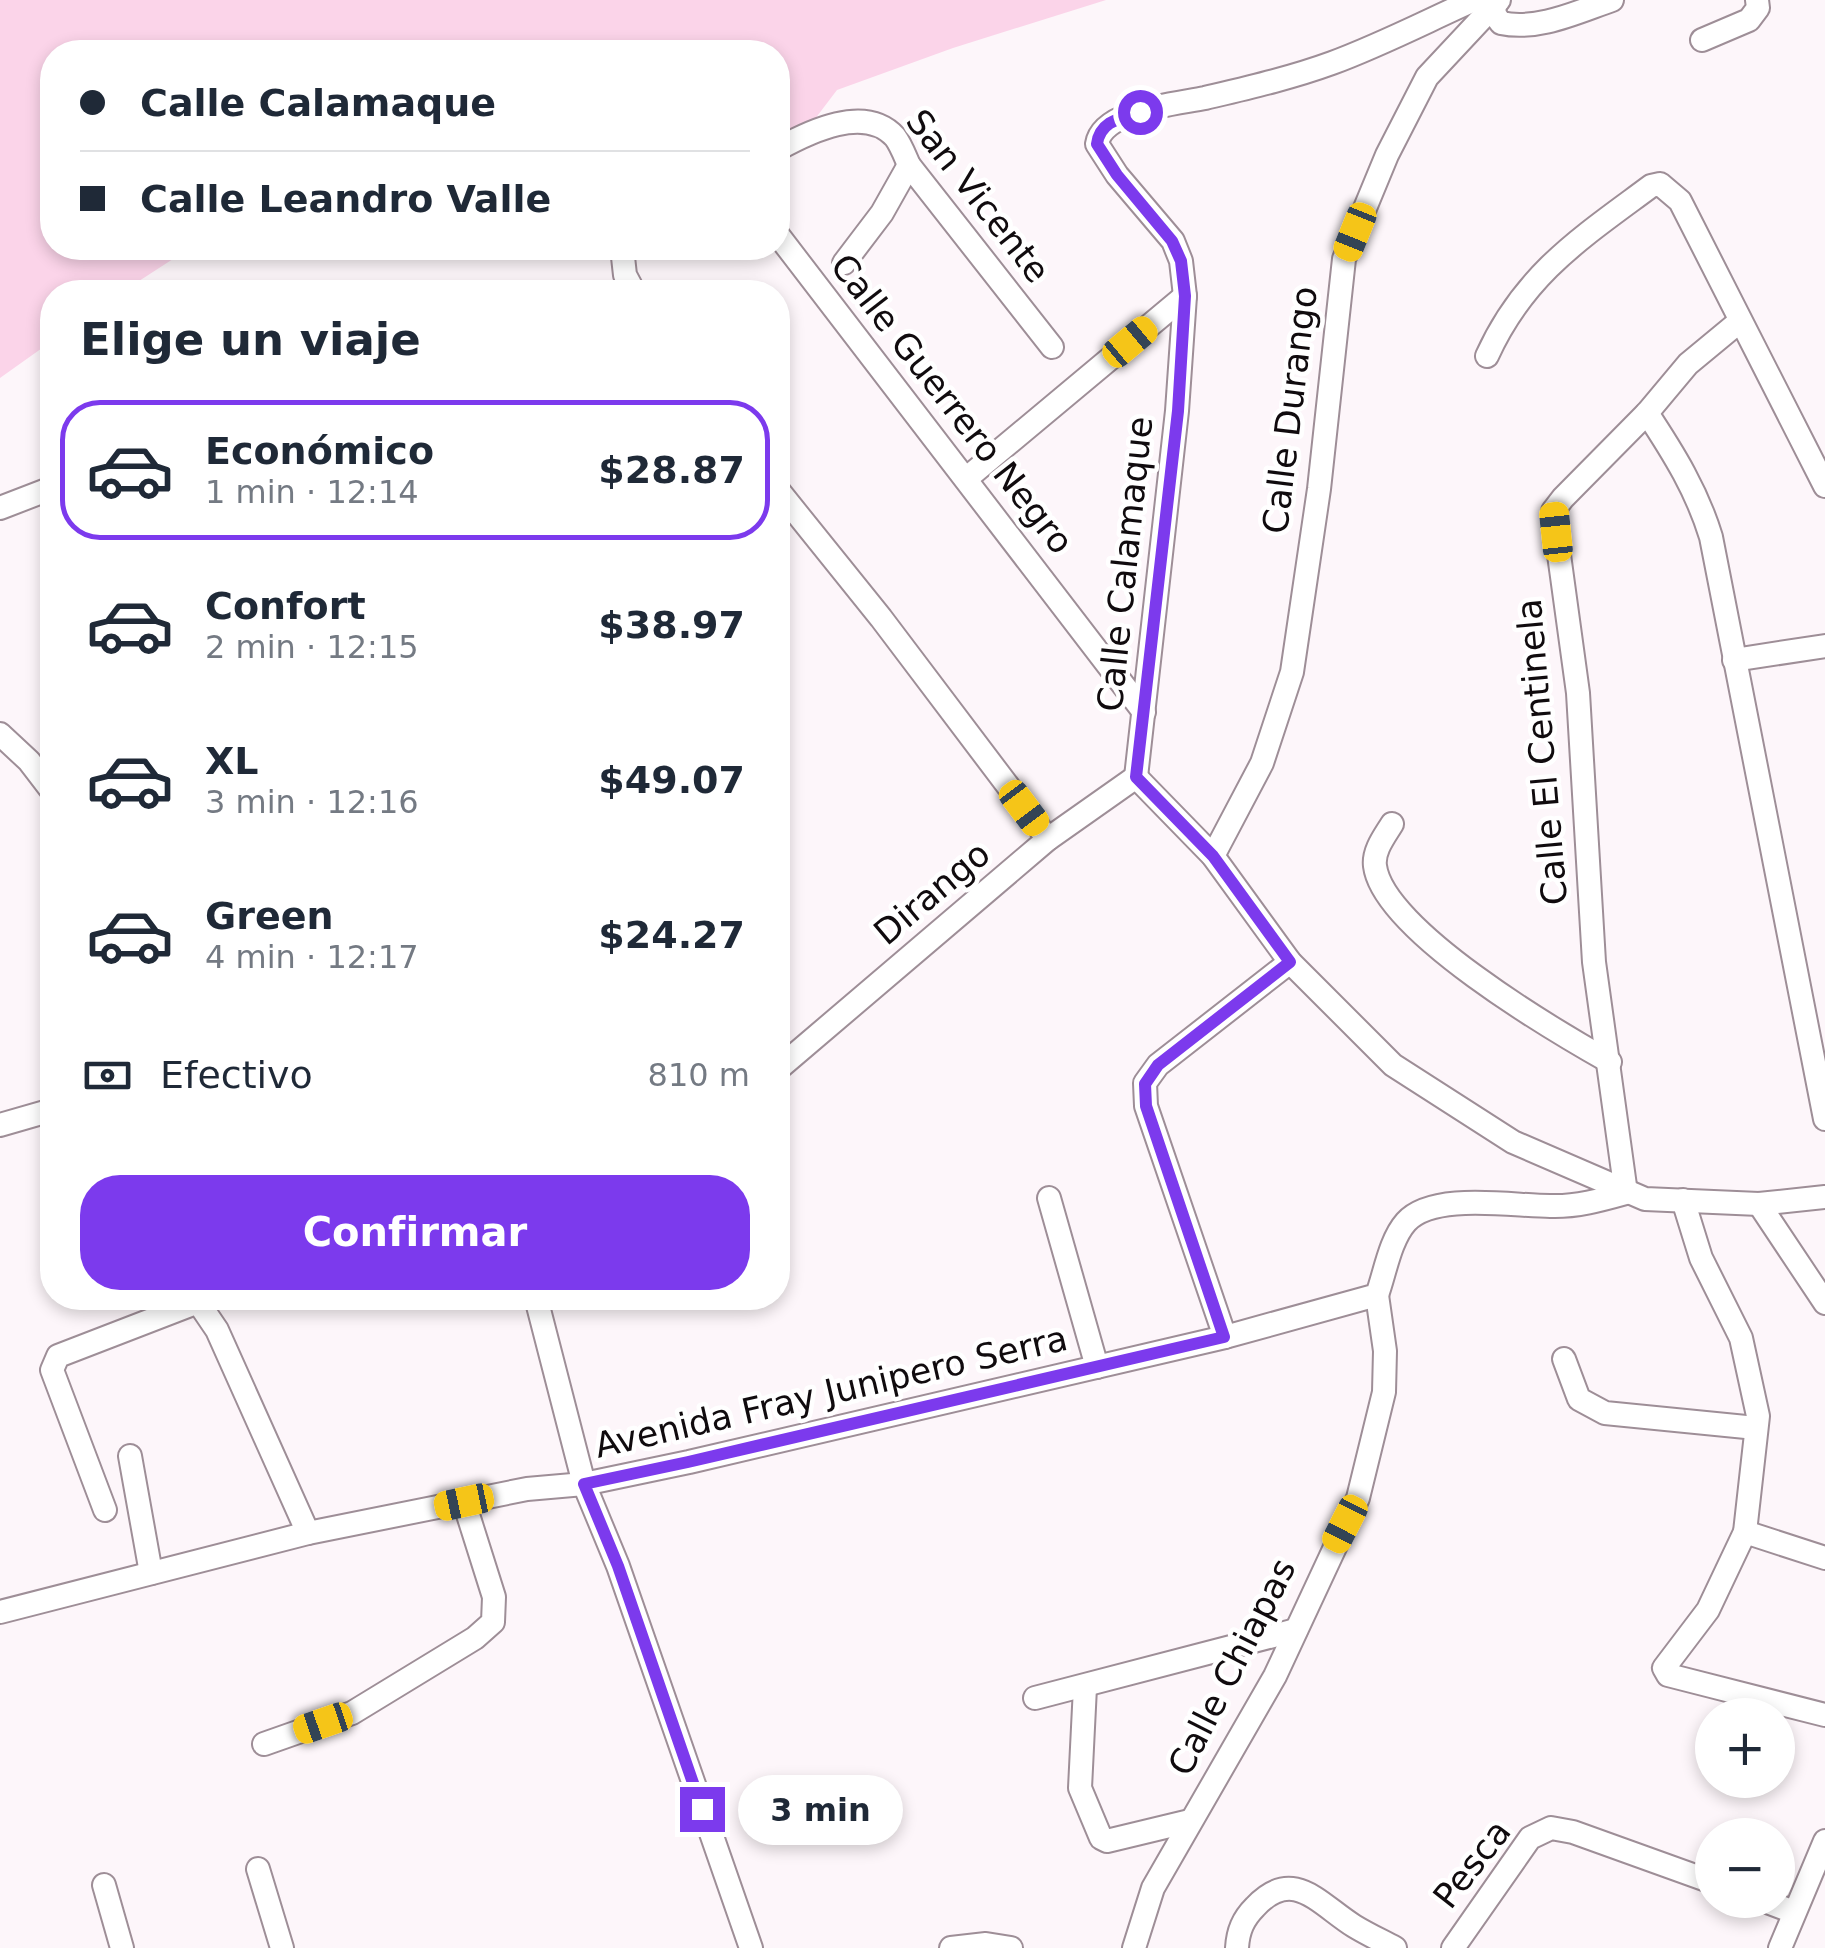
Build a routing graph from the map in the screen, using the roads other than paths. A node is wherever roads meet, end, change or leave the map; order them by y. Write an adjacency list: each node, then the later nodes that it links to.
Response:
1 (1612, 0): 3 (street)
2 (1757, 0): 4 (street)
3 (1489, 2): 9 (street, Calle Calamaque); 27 (street, Calle Durango)
4 (1702, 40)
5 (790, 142): 6 (street, San Vicente)
6 (909, 166): 8 (street); 11 (street, San Vicente)
7 (790, 249): 14 (street, Calle Guerrero Negro)
8 (844, 263)
9 (1185, 296): 14 (street); 21 (street, Calle Calamaque)
10 (1740, 321): 12 (street); 13 (street, Calle El Centinela); 15 (street)
11 (1052, 347)
12 (1487, 356)
13 (1647, 414): 20 (street); 30 (street, Calle El Centinela)
14 (967, 478): 21 (street, Calle Guerrero Negro)
15 (1825, 486)
16 (40, 493): 18 (street)
17 (790, 505): 26 (street)
18 (0, 508)
19 (1825, 646): 20 (street)
20 (1734, 660): 32 (street)
21 (1144, 712): 24 (street, Calle Calamaque)
22 (0, 734): 23 (street)
23 (40, 776)
24 (1136, 777): 26 (street, Dirango); 27 (street)
25 (1392, 824): 30 (street)
26 (1048, 840): 29 (street, Dirango)
27 (1213, 856): 28 (street)
28 (1290, 962): 34 (street); 44 (street)
29 (790, 1059)
30 (1610, 1062): 34 (street, Calle El Centinela)
31 (40, 1113): 33 (street)
32 (1825, 1119)
33 (0, 1125)
34 (1626, 1193): 37 (street); 39 (street)
35 (1825, 1197): 38 (street)
36 (1049, 1198): 46 (street)
37 (1684, 1200): 38 (street); 47 (street)
38 (1759, 1204): 40 (street)
39 (1377, 1295): 44 (street, Avenida Fray Junipero Serra); 57 (street, Calle Chiapas)
40 (1825, 1303)
41 (177, 1310): 51 (street)
42 (203, 1310): 53 (street)
43 (539, 1310): 49 (street)
44 (1224, 1337): 46 (street, Avenida Fray Junipero Serra)
45 (1564, 1359): 47 (street)
46 (1098, 1367): 49 (street, Avenida Fray Junipero Serra)
47 (1756, 1428): 52 (street)
48 (130, 1456): 55 (street)
49 (584, 1484): 50 (street, Avenida Fray Junipero Serra); 72 (street)
50 (464, 1502): 53 (street, Avenida Fray Junipero Serra); 61 (street)
51 (104, 1510)
52 (1744, 1532): 54 (street); 60 (street)
53 (308, 1534): 55 (street, Avenida Fray Junipero Serra)
54 (1825, 1558)
55 (152, 1573): 56 (street, Avenida Fray Junipero Serra)
56 (0, 1612)
57 (1296, 1630): 58 (street); 62 (street, Calle Chiapas)
58 (1085, 1687): 59 (street); 62 (street)
59 (1035, 1698)
60 (1825, 1715)
61 (264, 1744)
62 (1190, 1821): 75 (street, Calle Chiapas)
63 (1825, 1842): 67 (street)
64 (258, 1869): 71 (street)
65 (1695, 1876): 78 (street, Pesca)
66 (104, 1885): 70 (street)
67 (1795, 1910)
68 (1792, 1918): 79 (street)
69 (1354, 1937): 76 (street); 77 (street)
70 (122, 1948)
71 (282, 1948)
72 (750, 1948)
73 (951, 1948): 74 (street)
74 (1011, 1948)
75 (1134, 1948)
76 (1236, 1948)
77 (1395, 1948)
78 (1453, 1948)
79 (1780, 1948)

